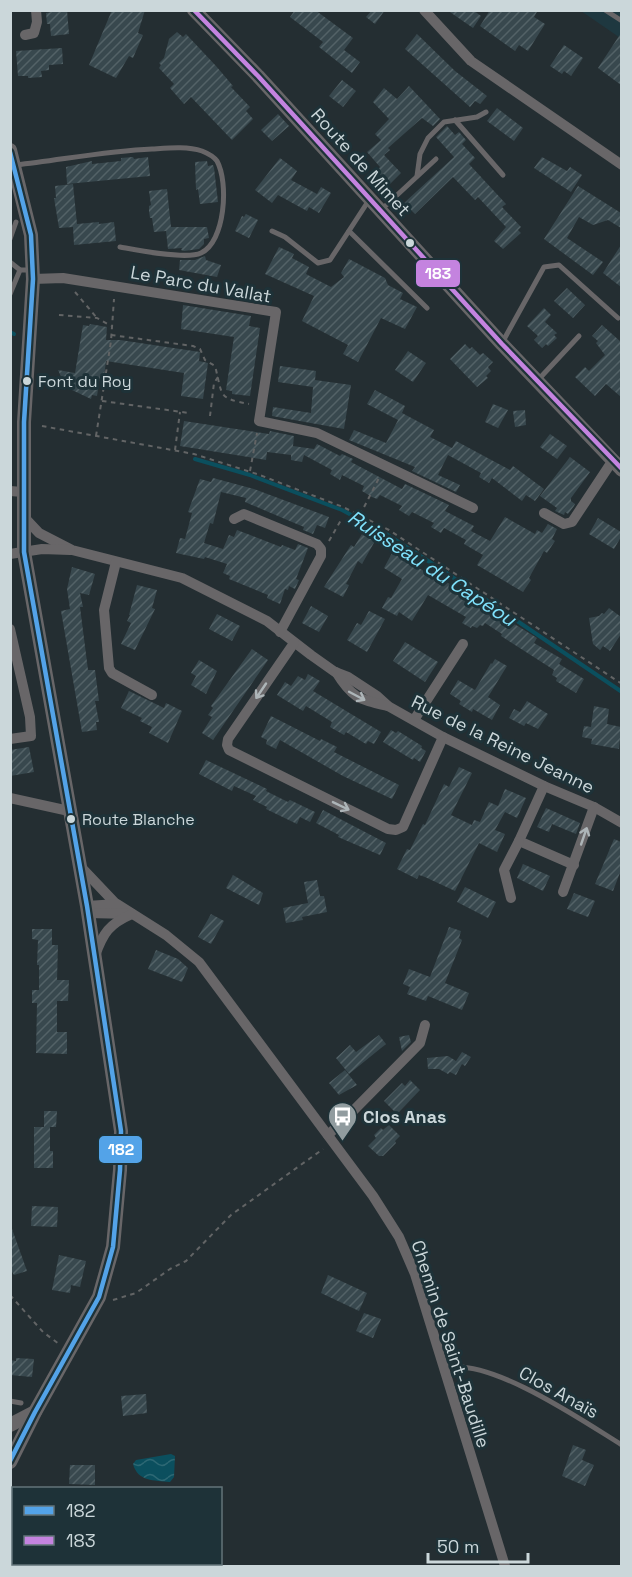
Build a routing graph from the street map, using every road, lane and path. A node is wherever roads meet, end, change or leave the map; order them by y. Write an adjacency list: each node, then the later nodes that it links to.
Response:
1 (36, 10): 6 (street)
2 (194, 10): 15 (street, Route de Mimet)
3 (424, 10): 12 (street)
4 (605, 10): 5 (lane)
5 (621, 21)
6 (25, 34)
7 (486, 112): 8 (lane)
8 (455, 120): 13 (lane); 14 (lane)
9 (10, 150): 11 (street)
10 (436, 159): 14 (lane)
11 (14, 165): 17 (street); 21 (lane)
12 (621, 165)
13 (502, 175)
14 (417, 176): 16 (lane)
15 (370, 199): 16 (street, Route de Mimet); 19 (lane)
16 (381, 210): 34 (street, Route de Mimet)
17 (18, 221): 20 (lane); 23 (street)
18 (272, 231): 19 (lane)
19 (349, 231): 27 (lane)
20 (10, 239)
21 (120, 247)
22 (10, 262): 23 (lane)
23 (28, 273): 25 (street, Le Parc du Vallat); 26 (lane); 49 (street)
24 (70, 286): 29 (path)
25 (116, 286): 31 (path); 38 (street, Le Parc du Vallat)
26 (10, 294)
27 (427, 308)
28 (59, 315): 29 (path)
29 (97, 318): 31 (path)
30 (618, 318): 34 (lane)
31 (111, 326): 32 (path)
32 (111, 335): 35 (path); 37 (path)
33 (579, 336): 36 (lane)
34 (502, 344): 36 (street, Route de Mimet)
35 (218, 377): 38 (path); 41 (path)
36 (537, 381): 46 (street, Route de Mimet)
37 (102, 400): 39 (path); 44 (path)
38 (262, 406): 42 (street, Le Parc du Vallat)
39 (180, 412): 40 (path); 45 (path)
40 (189, 413)
41 (210, 416)
42 (259, 421): 47 (street); 48 (path)
43 (42, 426): 44 (path)
44 (96, 436): 45 (path)
45 (175, 450): 48 (path)
46 (617, 465): 51 (street)
47 (386, 466): 50 (street); 52 (path)
48 (250, 471): 52 (path)
49 (17, 491): 53 (street)
50 (473, 508)
51 (544, 513)
52 (360, 515): 64 (path)
53 (23, 516): 57 (street, Rue de la Reine Jeanne); 58 (street)
54 (234, 519): 56 (street)
55 (341, 520): 56 (path)
56 (321, 549): 61 (street)
57 (72, 550): 58 (street, Rue de la Reine Jeanne); 59 (street, Rue de la Reine Jeanne)
58 (17, 553): 72 (street)
59 (116, 562): 61 (street, Rue de la Reine Jeanne); 65 (street)
60 (10, 629): 68 (street)
61 (280, 632): 62 (street, Rue de la Reine Jeanne)
62 (294, 643): 66 (street, Rue de la Reine Jeanne); 67 (street, one-way to 67)
63 (463, 644): 66 (street)
64 (621, 684)
65 (152, 695)
66 (414, 720): 67 (street, Rue de la Reine Jeanne)
67 (443, 737): 69 (street, Rue de la Reine Jeanne)
68 (10, 739)
69 (543, 786): 71 (street, Rue de la Reine Jeanne); 75 (street)
70 (10, 798): 72 (street)
71 (598, 810): 73 (street, Rue de la Reine Jeanne); 74 (street, Rue de la Reine Jeanne); 77 (street, one-way to 71)
72 (69, 811): 76 (street)
73 (621, 813)
74 (621, 824)
75 (519, 841): 77 (street); 79 (street)
76 (79, 865): 80 (street, Chemin de Saint-Baudille); 81 (street)
77 (574, 865): 78 (street)
78 (563, 892)
79 (511, 898)
80 (116, 904): 81 (street); 82 (street, Chemin de Saint-Baudille)
81 (88, 910): 82 (street); 83 (street)
82 (132, 914): 83 (street); 85 (street, Chemin de Saint-Baudille)
83 (95, 957): 87 (street)
84 (425, 1025): 85 (street)
85 (330, 1138): 87 (path); 89 (street, Chemin de Saint-Baudille)
86 (10, 1295): 88 (path)
87 (99, 1297): 88 (street)
88 (70, 1351): 92 (street)
89 (443, 1369): 95 (lane, Clos Anaïs); 97 (street, Chemin de Saint-Baudille)
90 (10, 1401): 91 (lane)
91 (21, 1403)
92 (35, 1412): 93 (street); 96 (street)
93 (10, 1425)
94 (10, 1440): 96 (street)
95 (621, 1445)
96 (13, 1458)
97 (505, 1566)

